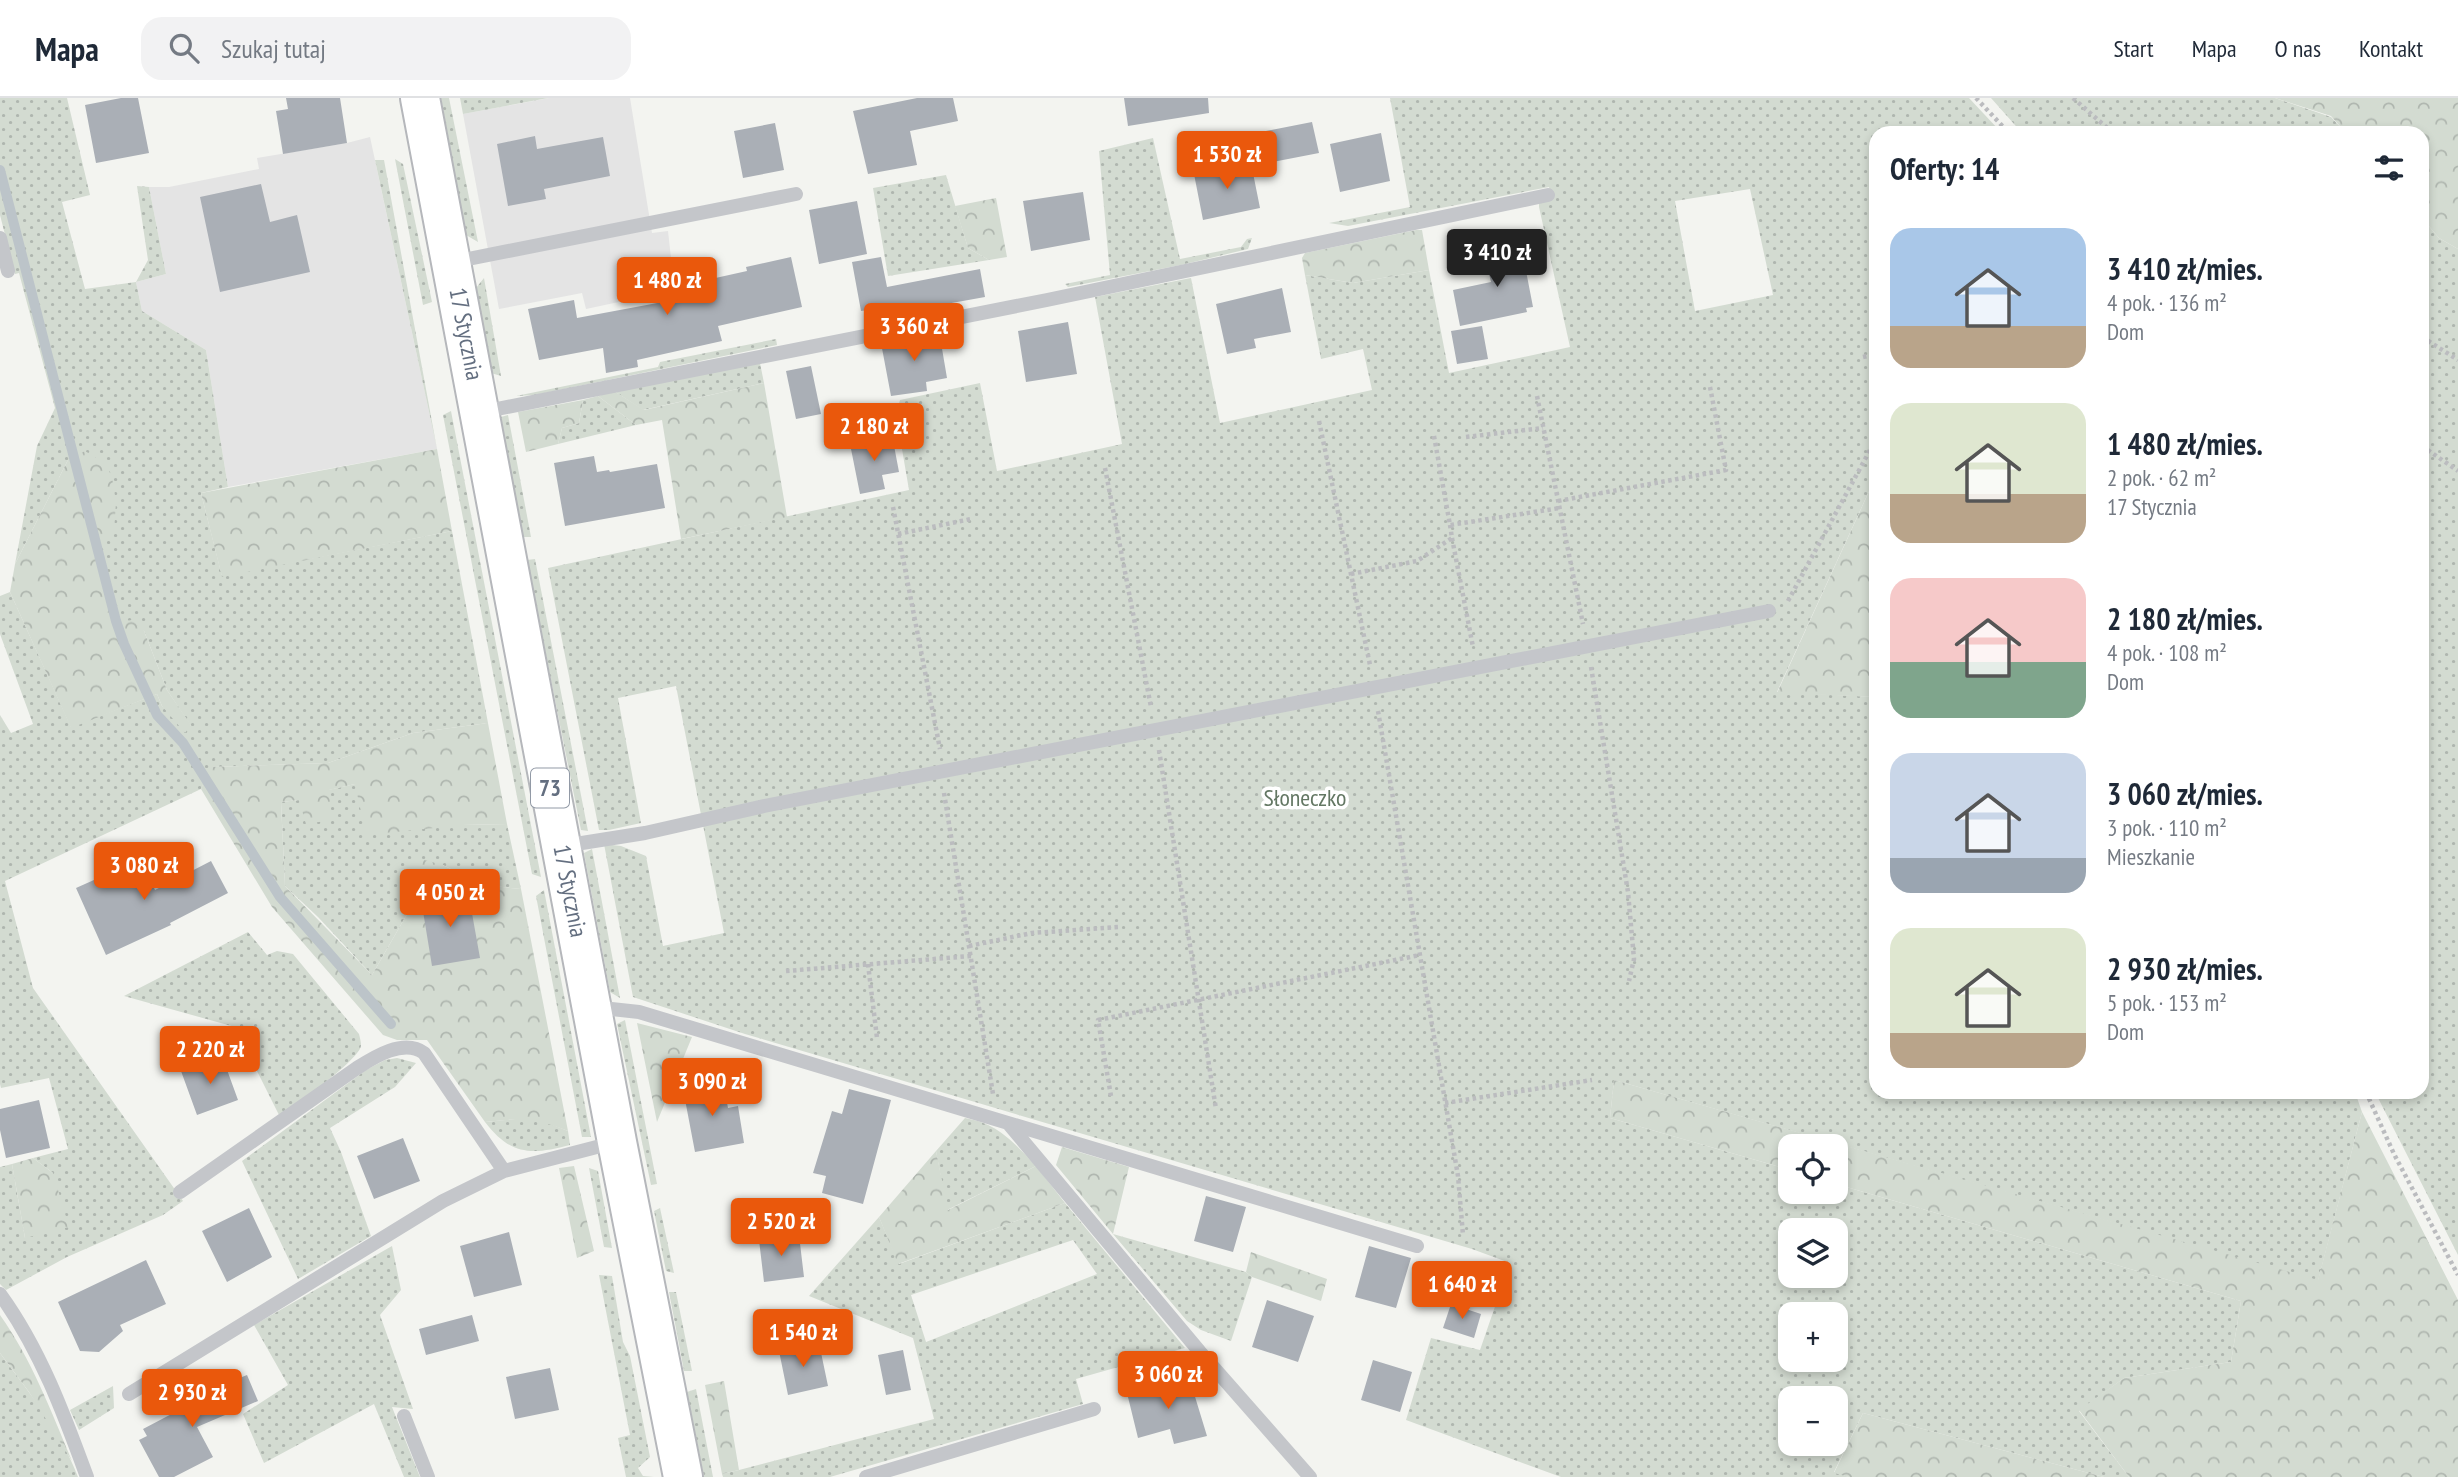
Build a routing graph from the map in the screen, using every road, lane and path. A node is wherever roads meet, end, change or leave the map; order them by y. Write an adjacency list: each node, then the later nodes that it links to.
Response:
1 (420, 98): 9 (main road, 17 Stycznia / 73)
2 (1976, 98): 4 (path)
3 (2073, 98): 5 (path)
4 (2002, 126)
5 (2105, 126)
6 (796, 194): 9 (lane)
7 (1548, 195): 17 (lane)
8 (0, 238): 10 (lane)
9 (452, 262): 17 (main road, 17 Stycznia / 73)
10 (8, 271)
11 (2429, 341): 14 (path)
12 (1869, 356): 13 (path)
13 (1863, 357)
14 (2458, 360)
15 (1710, 387): 26 (path)
16 (1537, 396): 19 (path)
17 (481, 412): 40 (main road, 17 Stycznia / 73)
18 (1319, 421): 33 (path)
19 (1543, 428): 21 (path); 26 (path)
20 (1434, 436): 30 (path)
21 (1466, 437)
22 (2429, 451): 25 (path)
23 (1869, 452): 34 (path)
24 (1105, 468): 38 (path)
25 (2458, 471)
26 (1558, 501): 28 (path)
27 (893, 507): 31 (path)
28 (1560, 508): 30 (path); 35 (path)
29 (971, 519): 31 (path)
30 (1450, 525): 32 (path)
31 (898, 534): 39 (path)
32 (1452, 538): 33 (path); 36 (path)
33 (1351, 573): 37 (path)
34 (1769, 611): 35 (lane)
35 (1587, 646): 36 (lane); 47 (path)
36 (1478, 668): 37 (lane)
37 (1374, 687): 38 (lane); 43 (path)
38 (1156, 730): 39 (lane); 48 (path)
39 (942, 771): 40 (lane); 42 (path)
40 (561, 846): 49 (main road, 17 Stycznia / 73)
41 (1119, 927): 42 (path)
42 (969, 946): 44 (path)
43 (1420, 955): 48 (path); 55 (path)
44 (971, 956): 45 (path); 52 (path)
45 (868, 964): 46 (path); 50 (path)
46 (786, 971)
47 (1629, 981)
48 (1199, 999): 53 (path); 56 (path)
49 (592, 1007): 57 (lane); 58 (main road, 17 Stycznia / 73)
50 (877, 1038)
51 (1592, 1080): 55 (path)
52 (993, 1094)
53 (1111, 1097)
54 (2369, 1099): 63 (path)
55 (1446, 1103): 61 (path)
56 (1216, 1109)
57 (1008, 1123): 62 (lane); 72 (lane)
58 (617, 1142): 59 (lane); 70 (main road, 17 Stycznia / 73)
59 (504, 1171): 60 (lane); 65 (lane)
60 (180, 1192)
61 (1463, 1235)
62 (1417, 1245)
63 (2458, 1275)
64 (0, 1294): 68 (lane)
65 (129, 1394)
66 (1094, 1409): 71 (lane)
67 (404, 1416): 69 (lane)
68 (87, 1477)
69 (428, 1477)
70 (683, 1477)
71 (866, 1477)
72 (1310, 1477)

